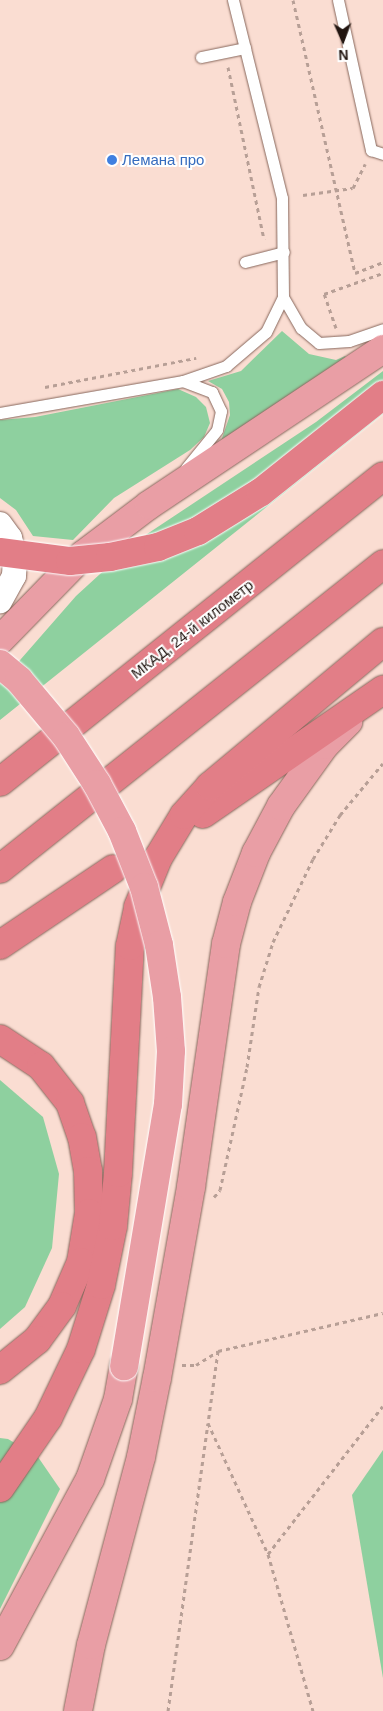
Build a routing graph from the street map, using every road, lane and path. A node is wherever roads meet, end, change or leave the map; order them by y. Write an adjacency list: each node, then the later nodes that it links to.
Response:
1 (233, 0): 4 (lane)
2 (293, 0): 9 (path)
3 (338, 0): 7 (lane)
4 (245, 48): 5 (lane); 11 (lane)
5 (225, 52): 6 (lane); 12 (path)
6 (201, 57)
7 (371, 150): 8 (lane); 9 (path)
8 (383, 154)
9 (336, 191): 10 (path); 14 (path)
10 (303, 195)
11 (284, 252): 12 (lane); 16 (lane)
12 (268, 256): 13 (lane)
13 (245, 262)
14 (383, 262)
15 (383, 273): 18 (path)
16 (283, 297): 18 (lane); 21 (lane)
17 (383, 329): 18 (lane)
18 (341, 342)
19 (383, 349): 26 (main road)
20 (199, 357): 22 (path)
21 (183, 381): 24 (lane); 26 (lane)
22 (38, 388)
23 (383, 395): 28 (highway, bridge)
24 (0, 413)
25 (383, 476): 36 (highway, МКАД, 24-й километр)
26 (149, 505): 31 (main road)
27 (0, 524): 30 (street)
28 (0, 552)
29 (383, 564): 38 (highway)
30 (0, 601)
31 (0, 640)
32 (383, 642): 51 (highway)
33 (0, 664): 53 (main road, bridge)
34 (374, 697): 37 (highway); 54 (main road)
35 (383, 763): 42 (path)
36 (0, 782)
37 (203, 814)
38 (0, 869)
39 (113, 869): 40 (highway)
40 (0, 945)
41 (0, 1039): 47 (highway)
42 (210, 1201)
43 (383, 1312): 44 (path)
44 (218, 1351): 46 (path); 50 (path)
45 (182, 1355): 48 (path)
46 (189, 1365)
47 (0, 1370)
48 (179, 1373)
49 (383, 1406): 52 (path)
50 (208, 1423): 52 (path); 55 (path)
51 (0, 1488)
52 (268, 1554): 56 (path)
53 (0, 1646)
54 (78, 1711)
55 (168, 1711)
56 (313, 1711)

